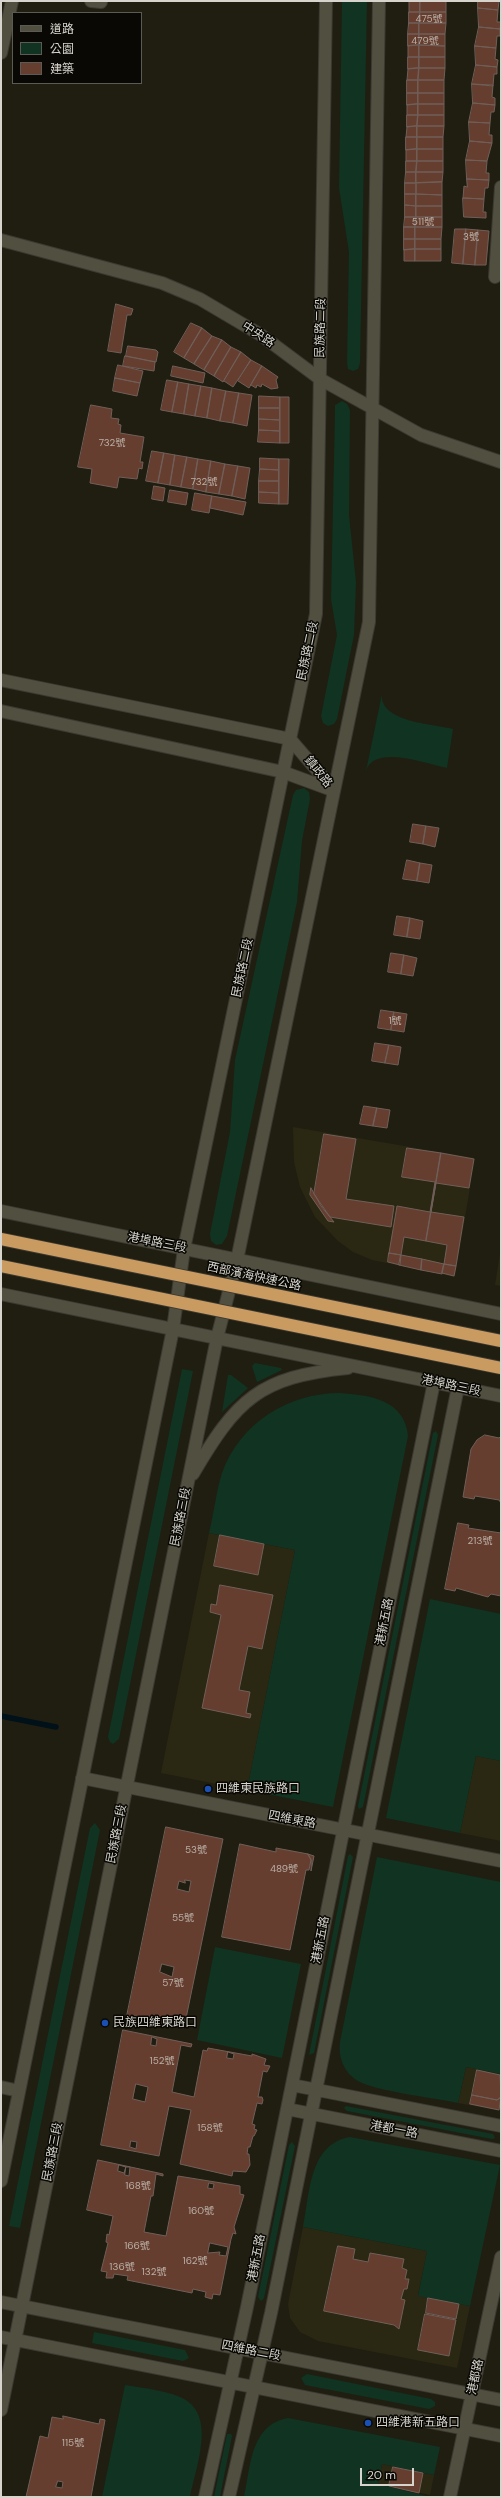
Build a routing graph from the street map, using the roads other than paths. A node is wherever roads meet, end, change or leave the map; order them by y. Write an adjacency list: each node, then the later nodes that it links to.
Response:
1 (12, 1): 4 (street)
2 (326, 1): 8 (street, 民族路二段)
3 (379, 1): 9 (street)
4 (1, 53)
5 (501, 187): 7 (street)
6 (1, 240): 8 (street, 中央路)
7 (495, 277)
8 (320, 379): 9 (street, 中央路); 13 (street, 民族路二段)
9 (373, 408): 10 (street, 中央路); 15 (street)
10 (501, 462)
11 (1, 680): 13 (street)
12 (1, 712): 14 (street, 鎮政路)
13 (290, 739): 14 (street, 民族路二段); 15 (street, 鎮政路)
14 (283, 772): 15 (street, 鎮政路); 18 (street, 民族路二段)
15 (334, 790): 19 (street)
16 (1, 1211): 18 (street, 港埠路三段)
17 (1, 1239): 25 (highway, 西部濱海快速公路, bridge)
18 (184, 1249): 19 (street, 港埠路三段); 23 (street, 民族路二段)
19 (237, 1260): 22 (street, 港埠路三段); 24 (street, 民族路三段)
20 (1, 1266): 27 (highway, bridge)
21 (1, 1294): 23 (street, 港埠路三段)
22 (501, 1314)
23 (173, 1329): 24 (street, 港埠路三段); 32 (street)
24 (217, 1338): 26 (street, 港埠路三段); 31 (street, 民族路三段)
25 (501, 1341)
26 (361, 1367): 28 (street, 港埠路三段); 31 (street)
27 (501, 1368)
28 (434, 1382): 29 (street, 港埠路三段); 34 (street, 港新五路)
29 (458, 1387): 30 (street, 港埠路三段); 35 (street, 港新五路)
30 (501, 1396)
31 (188, 1484): 33 (street, 民族路三段)
32 (82, 1778): 33 (street, 四維東路); 40 (street)
33 (127, 1787): 34 (street, 四維東路); 48 (street, 民族路三段)
34 (343, 1830): 35 (street, 四維東路); 37 (street, 港新五路)
35 (367, 1835): 36 (street, 四維東路); 39 (street, 港新五路)
36 (501, 1861)
37 (292, 2085): 39 (street, 港都一路); 41 (street, 港新五路)
38 (1, 2087): 40 (street)
39 (316, 2090): 42 (street, 港新五路); 43 (street, 港都一路)
40 (19, 2091): 45 (street)
41 (287, 2109): 42 (street, 港都一路); 51 (street, 港新五路)
42 (311, 2113): 44 (street, 港都一路); 52 (street, 港新五路)
43 (501, 2126)
44 (501, 2151)
45 (1, 2181)
46 (501, 2257): 55 (street, 港都路)
47 (1, 2302): 48 (street, 四維路二段)
48 (22, 2306): 50 (street, 民族路三段); 51 (street, 四維路二段)
49 (1, 2337): 50 (street)
50 (15, 2340): 53 (street); 57 (street, 民族路三段)
51 (237, 2348): 52 (street, 四維路二段); 53 (street, 港新五路)
52 (261, 2353): 54 (street, 港新五路); 55 (street, 四維路二段)
53 (230, 2382): 54 (street); 60 (street, 港新五路)
54 (253, 2387): 58 (street); 61 (street, 港新五路)
55 (472, 2395): 56 (street, 四維路二段); 58 (street, 港都路)
56 (501, 2400)
57 (1, 2410)
58 (465, 2428): 59 (street); 62 (street, 港都路)
59 (501, 2436)
60 (205, 2497)
61 (229, 2497)
62 (450, 2497)

